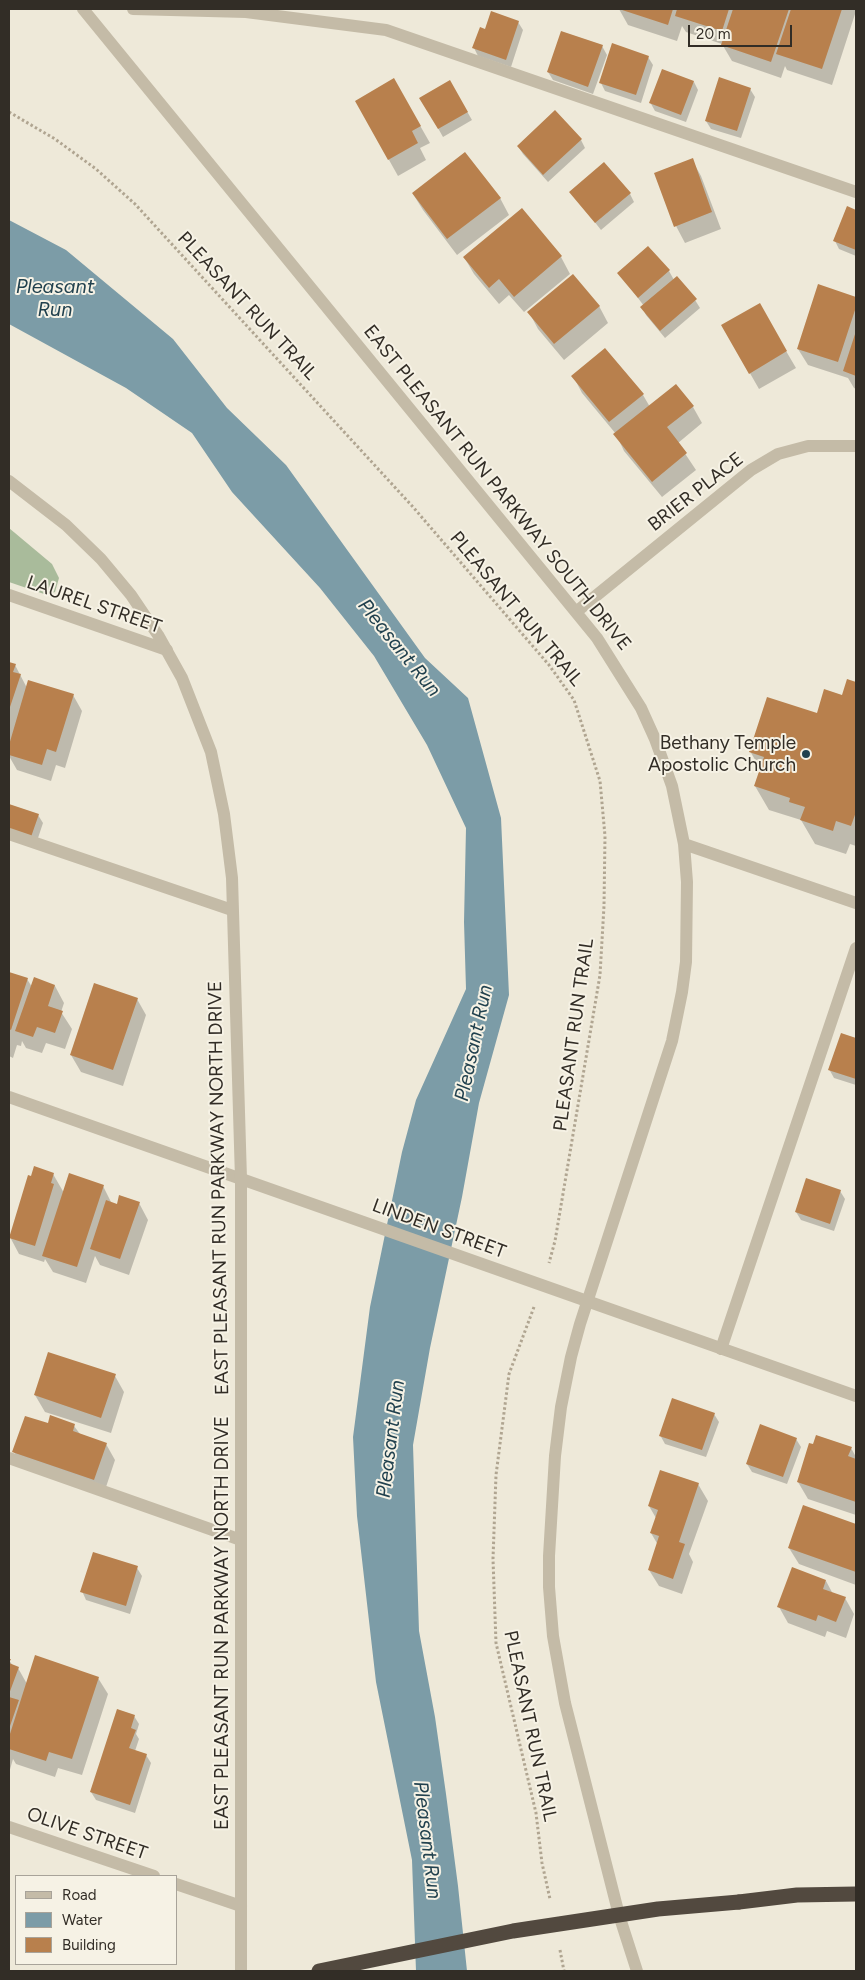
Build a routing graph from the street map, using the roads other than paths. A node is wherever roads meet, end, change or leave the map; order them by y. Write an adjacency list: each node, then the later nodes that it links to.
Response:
1 (83, 9): 7 (street, EAST PLEASANT RUN PARKWAY SOUTH DRIVE)
2 (133, 9): 3 (street)
3 (856, 192)
4 (856, 446): 7 (street, BRIER PLACE)
5 (9, 481): 8 (street, EAST PLEASANT RUN PARKWAY NORTH DRIVE)
6 (9, 595): 8 (street, LAUREL STREET)
7 (576, 612): 10 (street, EAST PLEASANT RUN PARKWAY SOUTH DRIVE)
8 (167, 650): 12 (street, EAST PLEASANT RUN PARKWAY NORTH DRIVE)
9 (9, 834): 12 (street)
10 (684, 844): 11 (street); 16 (street, EAST PLEASANT RUN PARKWAY SOUTH DRIVE)
11 (856, 903)
12 (232, 910): 15 (street, EAST PLEASANT RUN PARKWAY NORTH DRIVE)
13 (856, 948): 17 (street)
14 (9, 1097): 15 (street, LINDEN STREET)
15 (241, 1179): 16 (street, LINDEN STREET); 20 (street, EAST PLEASANT RUN PARKWAY NORTH DRIVE)
16 (588, 1302): 17 (street, LINDEN STREET); 28 (street, EAST PLEASANT RUN PARKWAY SOUTH DRIVE)
17 (721, 1349): 18 (street, LINDEN STREET)
18 (856, 1396)
19 (9, 1458): 20 (street)
20 (241, 1540): 25 (street, EAST PLEASANT RUN PARKWAY NORTH DRIVE)
21 (9, 1827): 22 (street, OLIVE STREET)
22 (151, 1875)
23 (178, 1885): 25 (street)
24 (856, 1894): 27 (highway, bridge)
25 (241, 1906): 26 (street, EAST PLEASANT RUN PARKWAY NORTH DRIVE)
26 (241, 1971)
27 (319, 1971)
28 (637, 1971)

